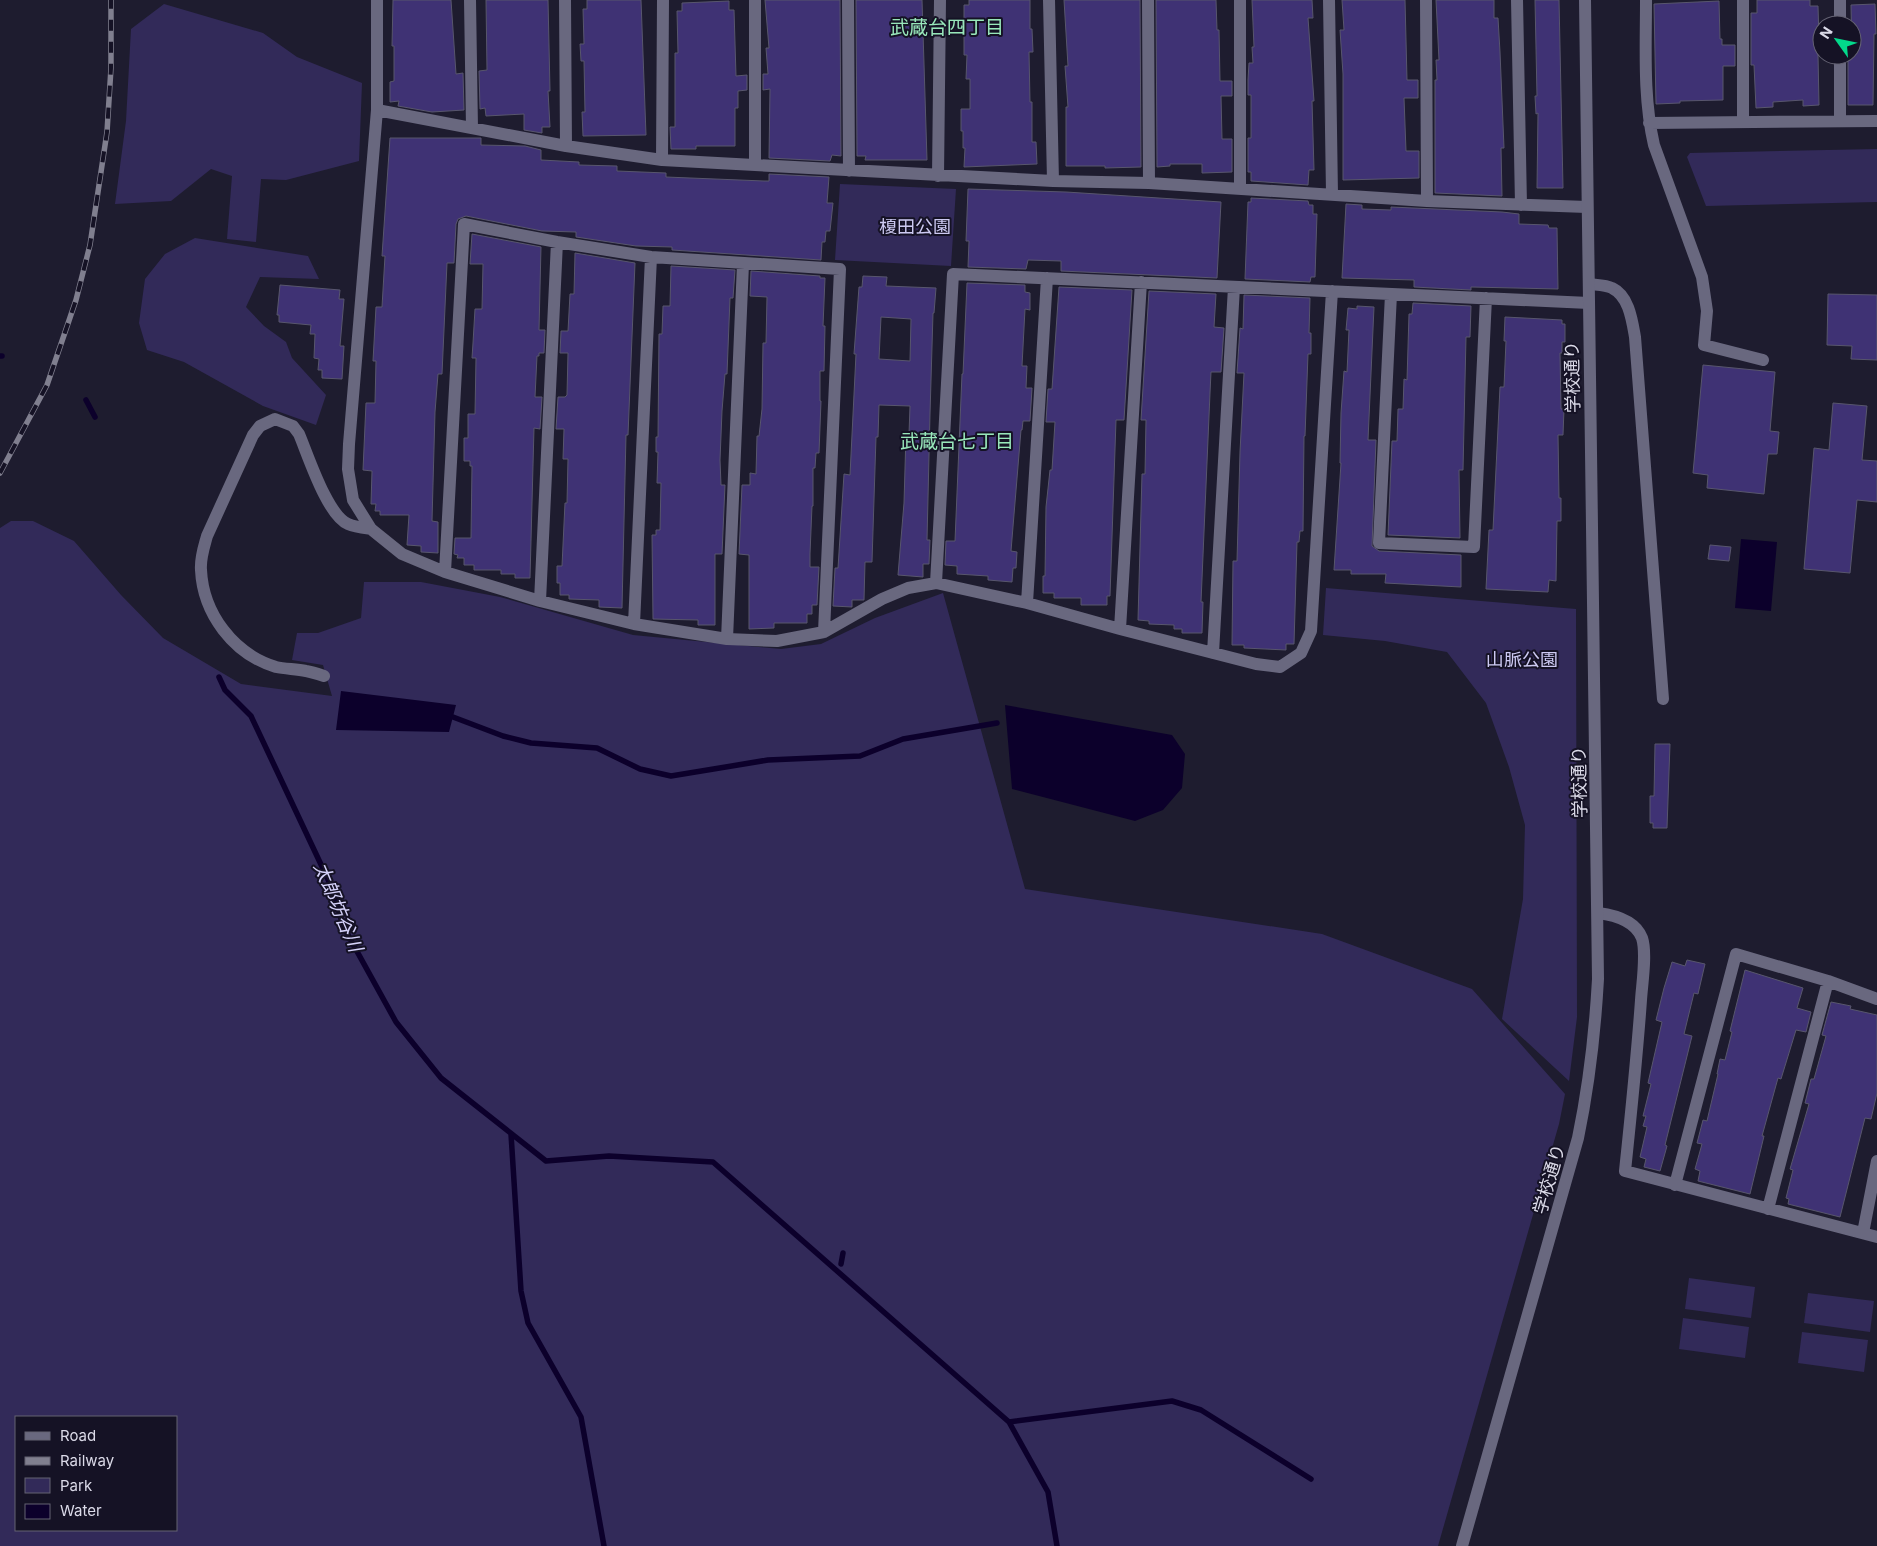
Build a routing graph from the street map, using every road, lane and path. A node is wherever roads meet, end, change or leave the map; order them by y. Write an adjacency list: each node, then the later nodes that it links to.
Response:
1 (377, 0): 20 (street)
2 (470, 0): 25 (street)
3 (565, 0): 26 (street)
4 (663, 0): 27 (street)
5 (755, 0): 28 (street)
6 (848, 0): 29 (street)
7 (940, 0): 30 (street)
8 (1049, 0): 31 (street)
9 (1148, 0): 32 (street)
10 (1240, 0): 33 (street)
11 (1330, 0): 34 (street)
12 (1426, 0): 35 (street)
13 (1517, 0): 36 (street)
14 (1585, 0): 37 (street, 学校通り)
15 (1646, 0): 24 (street)
16 (1743, 0): 23 (street)
17 (1840, 0): 18 (street)
18 (1840, 15)
19 (1840, 65): 21 (street)
20 (377, 110): 25 (street); 50 (street)
21 (1840, 121): 22 (street); 23 (street)
22 (1877, 121)
23 (1743, 122): 24 (street)
24 (1649, 123): 49 (street)
25 (472, 128): 26 (street)
26 (566, 146): 27 (street)
27 (662, 160): 28 (street)
28 (755, 164): 29 (street)
29 (849, 171): 30 (street)
30 (938, 176): 31 (street)
31 (1053, 181): 32 (street)
32 (1149, 183): 33 (street)
33 (1240, 189): 34 (street)
34 (1332, 194): 35 (street)
35 (1428, 201): 36 (street)
36 (1521, 205): 37 (street)
37 (1587, 208): 43 (street, 学校通り)
38 (557, 242): 39 (street); 51 (street); 53 (street)
39 (651, 257): 40 (street); 55 (street)
40 (742, 264): 57 (street); 58 (street)
41 (1047, 278): 42 (street); 52 (street); 54 (street)
42 (1141, 282): 44 (street); 56 (street)
43 (1589, 284): 48 (street, 学校通り); 61 (street)
44 (1234, 286): 45 (street); 59 (street)
45 (1332, 291): 46 (street); 59 (street)
46 (1391, 294): 47 (street); 47 (street)
47 (1486, 298): 48 (street)
48 (1589, 303): 62 (street, 学校通り)
49 (1763, 360)
50 (371, 529): 51 (street); 60 (street)
51 (445, 572): 53 (street)
52 (936, 583): 54 (street); 57 (street)
53 (540, 601): 55 (street)
54 (1027, 603): 56 (street)
55 (634, 624): 58 (street)
56 (1120, 630): 59 (street)
57 (824, 632): 58 (street)
58 (727, 639)
59 (1212, 653)
60 (324, 676)
61 (1663, 698)
62 (1598, 914): 66 (street); 70 (street, 学校通り)
63 (1828, 981): 64 (street); 66 (street); 67 (street)
64 (1877, 999)
65 (1877, 1161): 68 (street)
66 (1676, 1185): 67 (street)
67 (1768, 1209): 68 (street)
68 (1863, 1233): 69 (street)
69 (1877, 1237)
70 (1462, 1546)

